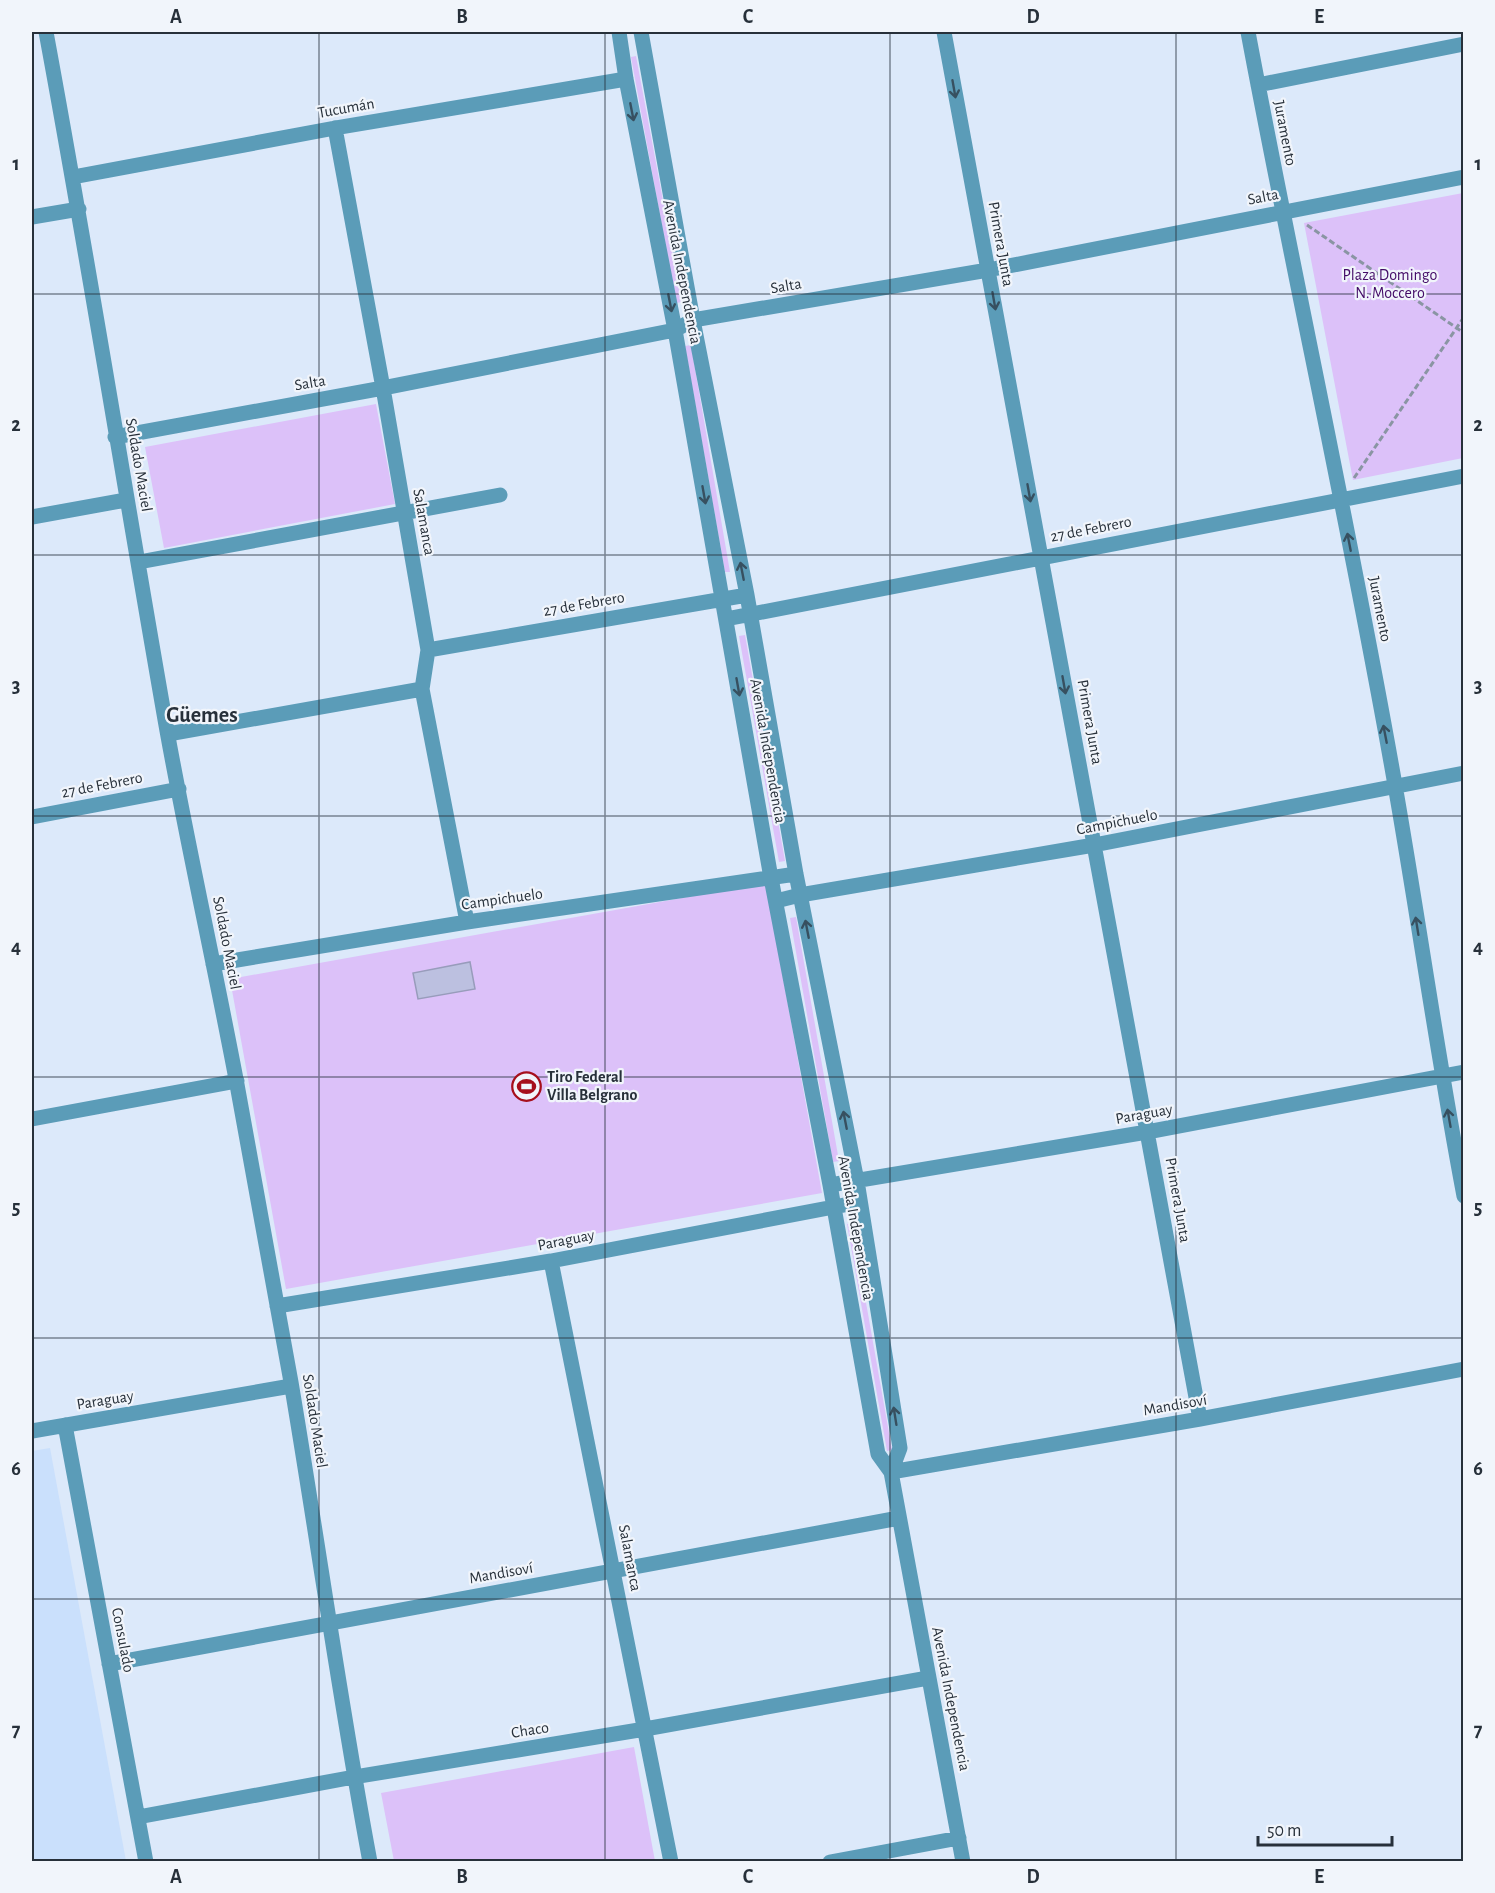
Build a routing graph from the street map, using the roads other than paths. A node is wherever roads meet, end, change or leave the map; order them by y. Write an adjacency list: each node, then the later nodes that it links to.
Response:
1 (46, 32): 10 (street, Soldado Maciel)
2 (624, 32): 7 (street, Avenida Independencia)
3 (641, 32): 16 (street, Avenida Independencia)
4 (944, 32): 15 (street, Primera Junta, one-way to 15)
5 (1248, 32): 8 (street, Juramento)
6 (1464, 44): 8 (street)
7 (626, 79): 9 (street, Tucumán); 17 (street, Avenida Independencia, one-way to 17)
8 (1258, 85): 13 (street, Juramento)
9 (335, 128): 10 (street, Tucumán); 18 (street, Salamanca)
10 (73, 177): 12 (street, Soldado Maciel)
11 (1464, 177): 13 (street, Salta)
12 (79, 209): 14 (street); 19 (street, Soldado Maciel)
13 (1282, 211): 15 (street, Salta); 23 (street, Juramento)
14 (32, 217)
15 (988, 270): 16 (street, Salta); 26 (street, Primera Junta, one-way to 26)
16 (693, 320): 17 (street, Salta); 28 (street, Avenida Independencia, one-way to 16)
17 (675, 330): 18 (street, Salta); 29 (street, Avenida Independencia, one-way to 29)
18 (383, 388): 19 (street, Salta); 24 (street, Salamanca)
19 (116, 437): 22 (street, Soldado Maciel)
20 (1464, 476): 23 (street, 27 de Febrero)
21 (500, 495): 24 (street)
22 (126, 500): 25 (street); 27 (street, Soldado Maciel)
23 (1341, 500): 26 (street, 27 de Febrero); 36 (street, Juramento, one-way to 23)
24 (403, 512): 27 (street); 32 (street, Salamanca)
25 (32, 517)
26 (1041, 557): 30 (street, 27 de Febrero); 39 (street, Primera Junta, one-way to 39)
27 (139, 562): 34 (street, Soldado Maciel)
28 (747, 595): 29 (street, 27 de Febrero); 30 (street, Avenida Independencia)
29 (723, 598): 31 (street, Avenida Independencia); 32 (street, 27 de Febrero)
30 (750, 615): 31 (street, 27 de Febrero); 40 (street, Avenida Independencia)
31 (726, 619): 41 (street, Avenida Independencia, one-way to 41)
32 (428, 650): 33 (street, Salamanca)
33 (422, 689): 34 (street); 44 (street, Salamanca)
34 (168, 734): 37 (street, Soldado Maciel)
35 (1464, 773): 36 (street, Campichuelo)
36 (1395, 786): 39 (street, Campichuelo); 47 (street, Juramento, one-way to 36)
37 (179, 789): 38 (street, 27 de Febrero); 45 (street, Soldado Maciel)
38 (32, 817)
39 (1094, 845): 42 (street, Campichuelo); 50 (street, Primera Junta)
40 (796, 874): 41 (street, Campichuelo); 42 (street, Avenida Independencia)
41 (771, 878): 43 (street, Avenida Independencia); 44 (street, Campichuelo)
42 (800, 895): 43 (street, Campichuelo); 51 (street, Avenida Independencia, one-way to 42)
43 (776, 902): 52 (street, Avenida Independencia)
44 (467, 922): 45 (street, Campichuelo)
45 (213, 964): 48 (street, Soldado Maciel)
46 (1464, 1072): 47 (street, Paraguay)
47 (1441, 1076): 50 (street, Paraguay); 53 (street, Juramento, one-way to 47)
48 (237, 1081): 49 (street); 57 (street, Soldado Maciel)
49 (32, 1119)
50 (1147, 1132): 51 (street, Paraguay); 60 (street, Primera Junta)
51 (857, 1181): 52 (street, Paraguay); 54 (street, Avenida Independencia)
52 (830, 1185): 55 (street, Avenida Independencia)
53 (1464, 1196)
54 (860, 1203): 55 (street, Paraguay); 63 (street, Avenida Independencia, one-way to 54)
55 (834, 1207): 56 (street, Paraguay); 63 (street, Avenida Independencia)
56 (551, 1262): 57 (street, Paraguay); 65 (street, Salamanca)
57 (277, 1306): 59 (street, Soldado Maciel)
58 (1464, 1369): 60 (street, Mandisoví)
59 (291, 1386): 61 (street, Paraguay); 66 (street, Soldado Maciel)
60 (1200, 1419): 63 (street, Mandisoví)
61 (65, 1425): 62 (street, Paraguay); 67 (street, Consulado)
62 (32, 1431)
63 (891, 1472): 64 (street, Avenida Independencia)
64 (899, 1518): 65 (street, Mandisoví); 68 (street, Avenida Independencia)
65 (614, 1572): 66 (street, Mandisoví); 69 (street, Salamanca)
66 (330, 1621): 67 (street, Mandisoví); 70 (street, Soldado Maciel)
67 (109, 1664): 71 (street, Consulado)
68 (928, 1678): 69 (street, Chaco); 72 (street, Avenida Independencia)
69 (645, 1730): 70 (street, Chaco); 75 (street, Salamanca)
70 (354, 1778): 71 (street, Chaco); 74 (street, Soldado Maciel)
71 (138, 1817): 73 (street, Consulado)
72 (959, 1838): 76 (street); 77 (street, Avenida Independencia)
73 (146, 1862)
74 (370, 1862)
75 (671, 1862)
76 (830, 1862)
77 (963, 1862)

